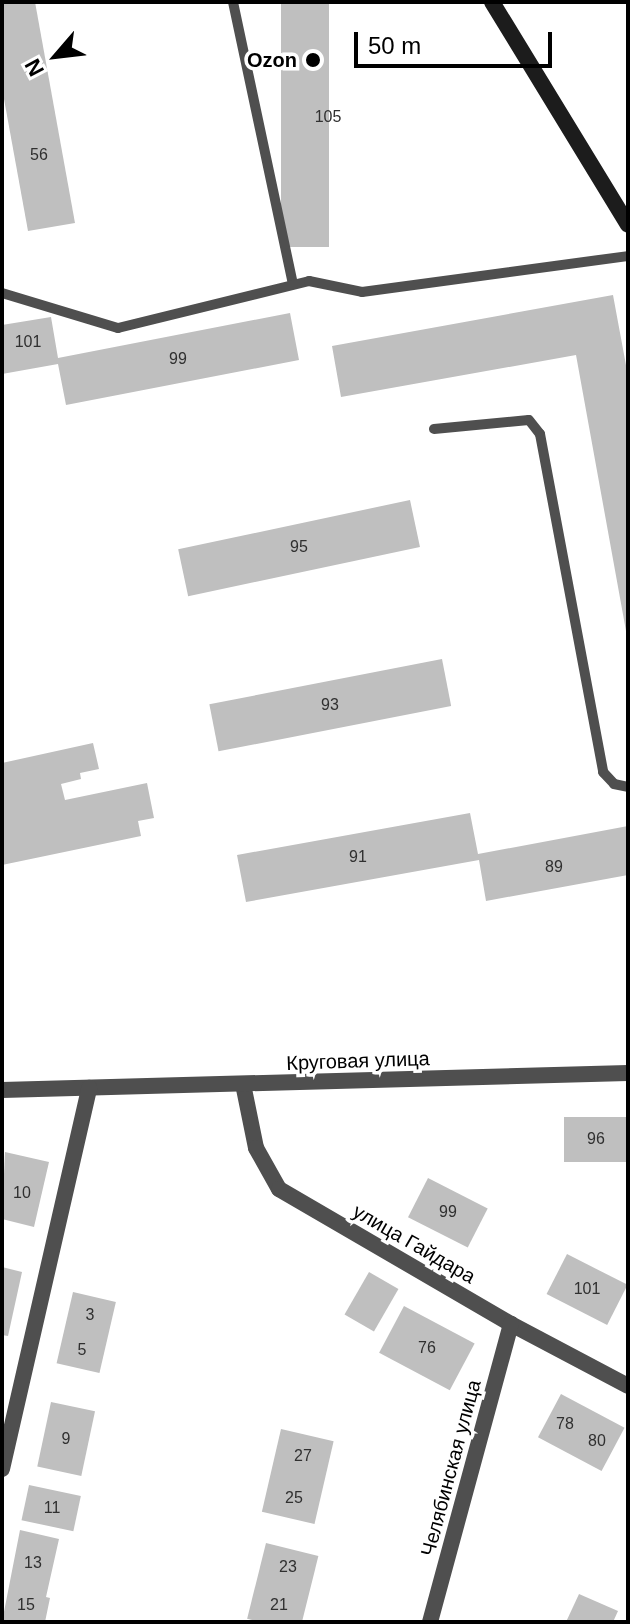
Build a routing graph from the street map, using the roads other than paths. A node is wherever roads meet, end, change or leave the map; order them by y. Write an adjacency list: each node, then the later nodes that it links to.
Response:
1 (233, 2): 5 (lane)
2 (492, 2): 3 (street)
3 (628, 225)
4 (628, 256): 5 (lane)
5 (293, 284): 6 (lane)
6 (2, 293)
7 (434, 429): 8 (lane)
8 (628, 787)
9 (628, 1073): 10 (street, Круговая улица)
10 (243, 1084): 11 (street, Круговая улица); 13 (street, улица Гайдара)
11 (89, 1088): 12 (street); 15 (street)
12 (2, 1090)
13 (511, 1324): 14 (street, улица Гайдара); 16 (street, Челябинская улица)
14 (628, 1386)
15 (2, 1469)
16 (430, 1622)

